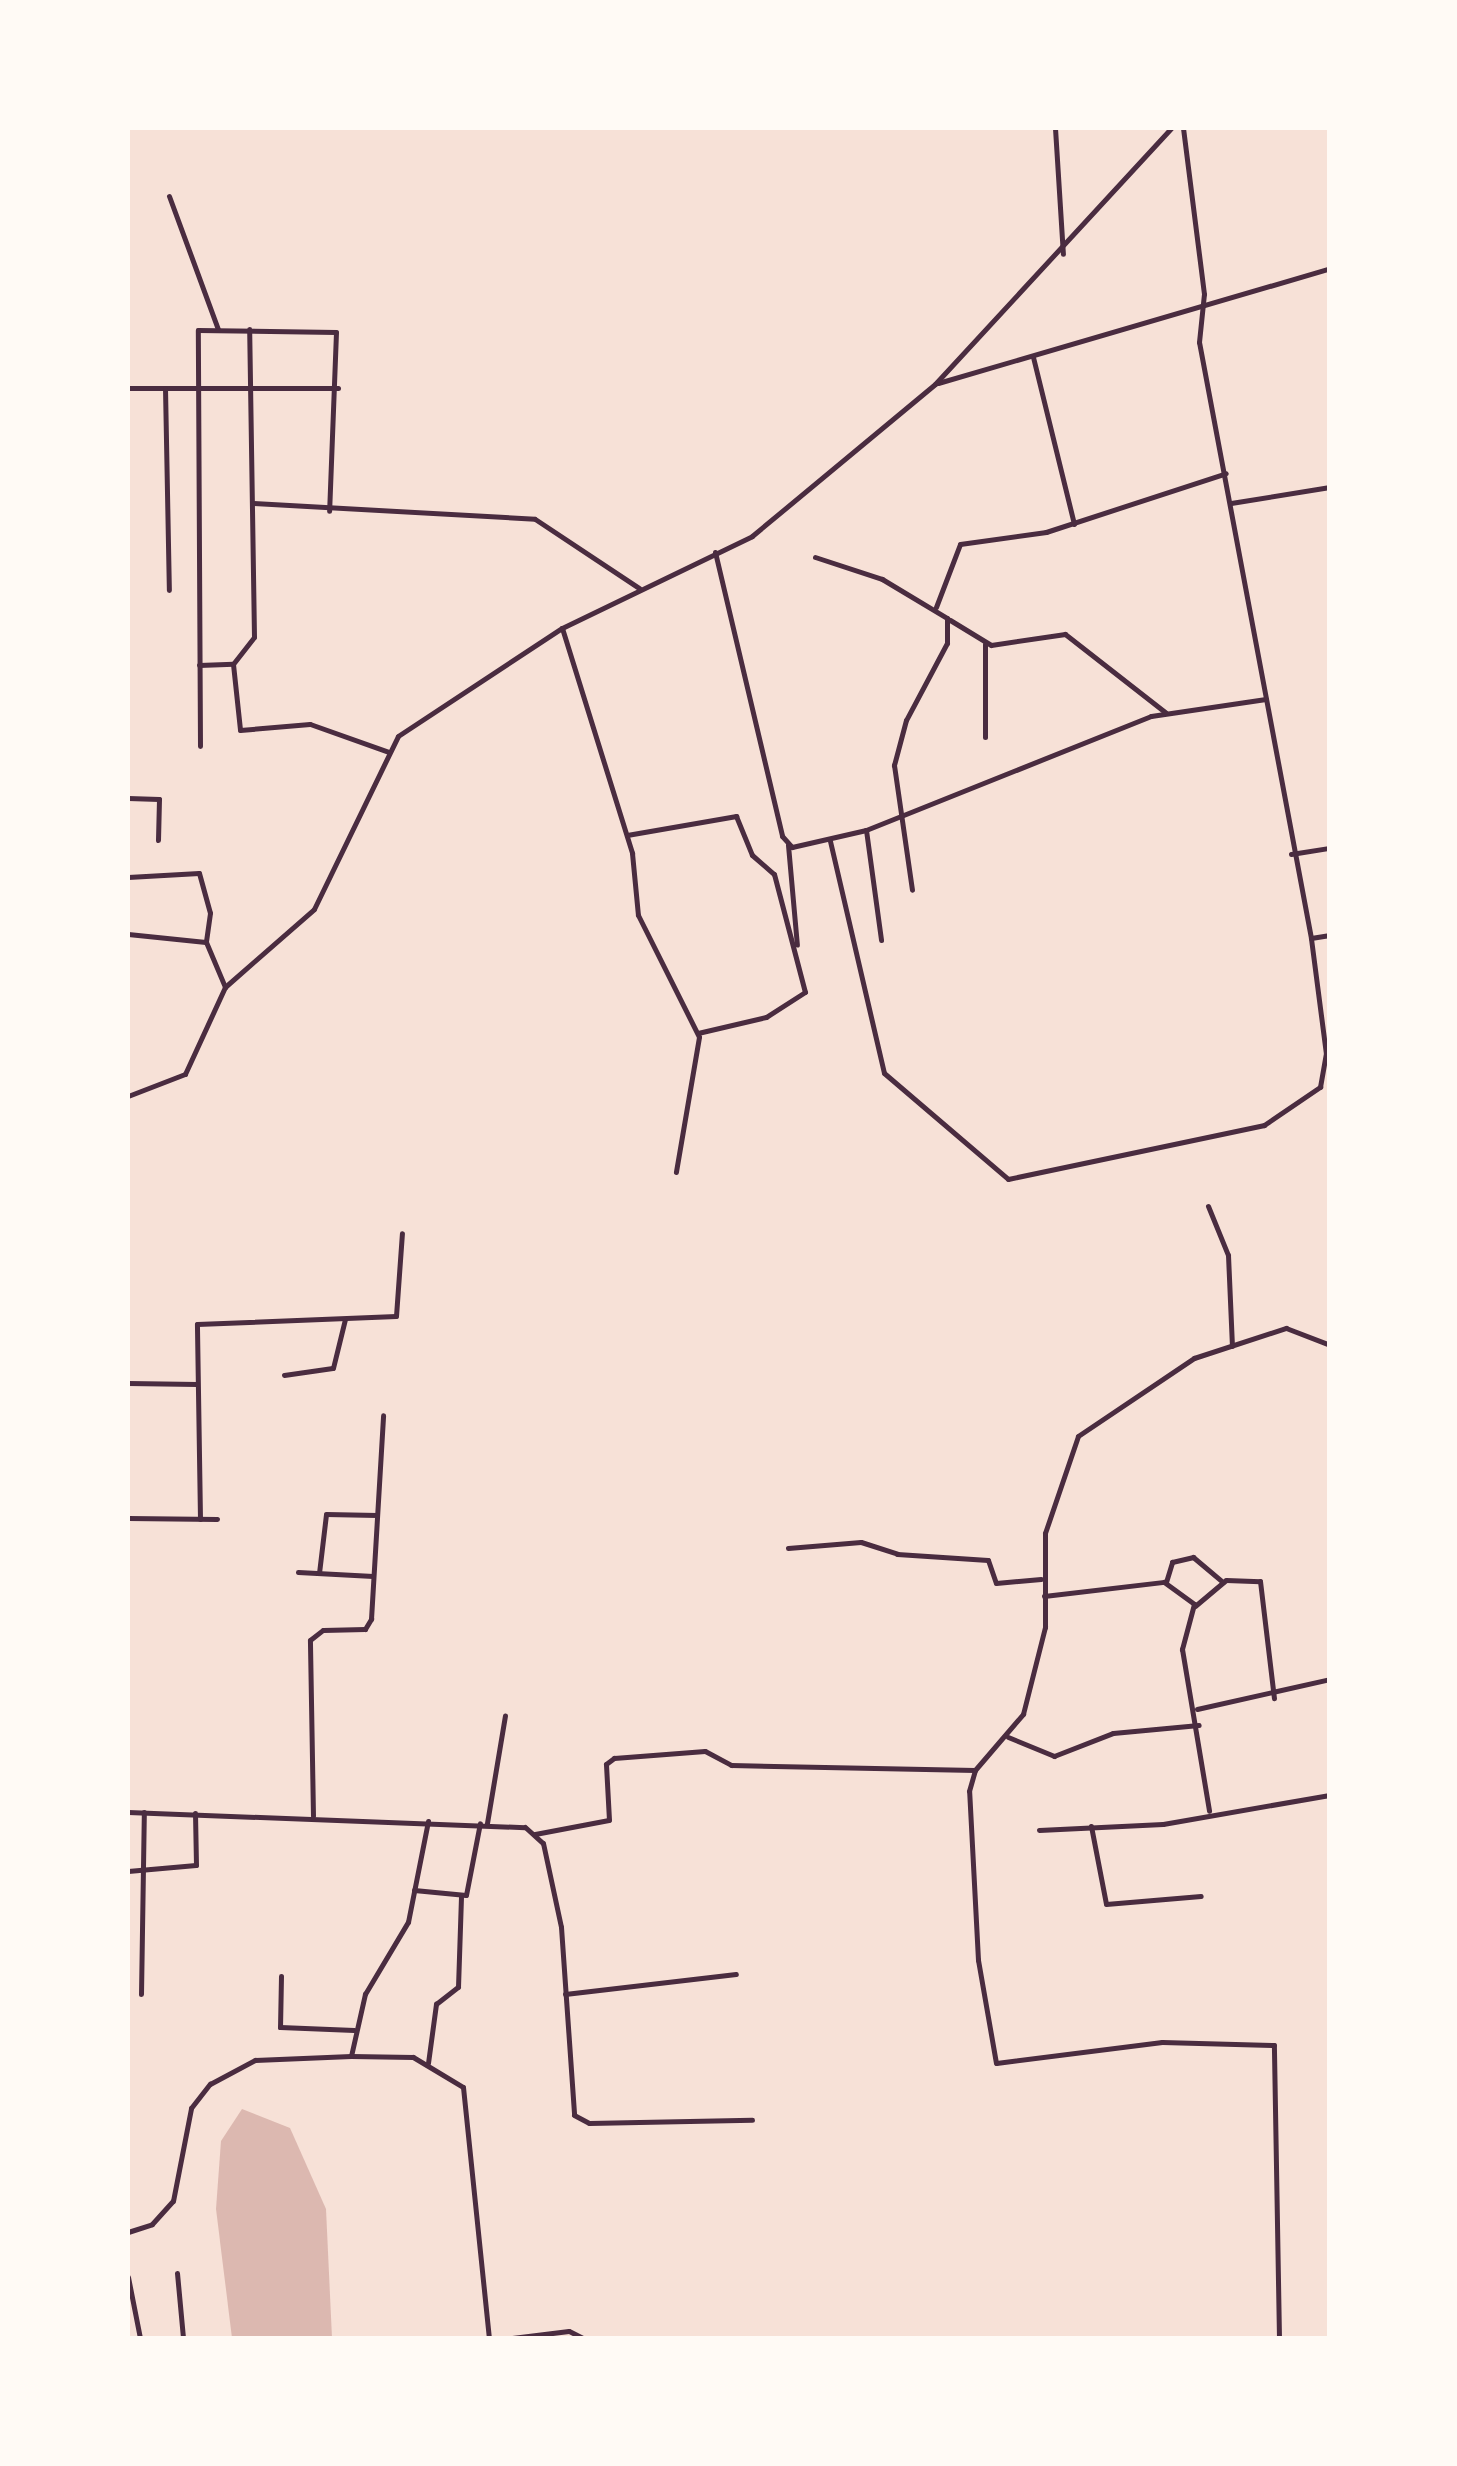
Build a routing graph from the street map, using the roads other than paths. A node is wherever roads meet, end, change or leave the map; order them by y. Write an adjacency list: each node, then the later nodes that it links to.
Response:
1 (1054, 128): 5 (street)
2 (1172, 128): 5 (street)
3 (1184, 128): 7 (street)
4 (169, 196): 8 (street)
5 (1063, 255): 11 (street)
6 (1330, 268): 7 (street)
7 (1203, 306): 10 (street); 17 (street)
8 (218, 329): 9 (street); 15 (street)
9 (249, 329): 12 (street); 16 (street)
10 (1033, 356): 11 (street); 22 (street)
11 (935, 384): 23 (street)
12 (250, 387): 15 (street); 16 (street); 19 (street)
13 (128, 388): 14 (street)
14 (165, 388): 15 (street); 26 (street)
15 (196, 388): 32 (street)
16 (338, 388): 21 (street)
17 (1226, 473): 20 (street); 22 (street)
18 (1330, 486): 20 (street)
19 (253, 502): 21 (street); 31 (street)
20 (1231, 503): 33 (street)
21 (329, 511): 25 (street)
22 (1074, 524): 27 (street)
23 (715, 552): 25 (street); 44 (street)
24 (815, 557): 27 (street)
25 (639, 588): 29 (street)
26 (169, 590)
27 (936, 607): 28 (street)
28 (947, 618): 30 (street); 39 (street)
29 (562, 628): 37 (street); 41 (street)
30 (985, 644): 34 (street); 35 (street)
31 (233, 664): 32 (street); 37 (street)
32 (199, 666): 36 (street)
33 (1266, 699): 34 (street); 46 (street)
34 (1166, 713): 39 (street)
35 (985, 737)
36 (200, 746)
37 (389, 752): 55 (street)
38 (128, 798): 42 (street)
39 (896, 818): 40 (street); 48 (street)
40 (866, 830): 43 (street); 52 (street)
41 (627, 836): 54 (street); 58 (street)
42 (158, 840)
43 (830, 840): 44 (street); 56 (street)
44 (788, 845): 54 (street)
45 (1330, 848): 46 (street)
46 (1291, 854): 51 (street)
47 (128, 877): 53 (street)
48 (912, 890)
49 (128, 934): 53 (street)
50 (1330, 934): 51 (street)
51 (1310, 938): 56 (street)
52 (881, 940)
53 (206, 942): 55 (street)
54 (797, 958): 58 (street)
55 (225, 987): 59 (street)
56 (1320, 1002): 57 (street)
57 (1330, 1002)
58 (698, 1033): 60 (street)
59 (128, 1096)
60 (676, 1172)
61 (1208, 1206): 65 (street)
62 (402, 1233): 63 (street)
63 (345, 1318): 66 (street); 68 (street)
64 (1330, 1345): 65 (street)
65 (1232, 1346): 78 (street)
66 (284, 1375)
67 (128, 1383): 68 (street)
68 (197, 1384): 72 (street)
69 (384, 1415): 70 (street)
70 (377, 1515): 76 (street); 77 (street)
71 (128, 1518): 72 (street)
72 (200, 1519): 73 (street)
73 (217, 1519)
74 (788, 1548): 78 (street)
75 (298, 1572): 76 (street)
76 (319, 1573): 77 (street)
77 (373, 1576): 95 (street)
78 (1041, 1579): 81 (street)
79 (1166, 1582): 80 (street); 81 (street); 82 (street)
80 (1223, 1582): 82 (street); 84 (street)
81 (1042, 1596): 88 (street)
82 (1195, 1606): 85 (street)
83 (1330, 1679): 84 (street)
84 (1274, 1698): 85 (street)
85 (1196, 1710): 87 (street)
86 (505, 1715): 97 (street)
87 (1199, 1726): 88 (street); 91 (street)
88 (1008, 1737): 89 (street)
89 (975, 1770): 100 (street); 122 (street)
90 (1330, 1795): 91 (street)
91 (1209, 1811): 98 (street)
92 (128, 1812): 93 (street)
93 (144, 1812): 94 (street); 101 (street)
94 (195, 1813): 95 (street); 101 (street)
95 (313, 1816): 96 (street)
96 (428, 1820): 97 (street); 103 (street)
97 (483, 1823): 100 (street); 104 (street)
98 (1090, 1826): 99 (street); 105 (street)
99 (1040, 1830)
100 (536, 1834): 109 (street)
101 (143, 1870): 102 (street); 108 (street)
102 (128, 1871)
103 (414, 1890): 104 (street); 110 (street)
104 (461, 1896): 112 (street)
105 (1201, 1896)
106 (736, 1974): 109 (street)
107 (282, 1976): 110 (street)
108 (141, 1994)
109 (565, 1994): 113 (street)
110 (355, 2030): 111 (street)
111 (350, 2056): 112 (street); 114 (street)
112 (428, 2063): 119 (street)
113 (752, 2120)
114 (128, 2232)
115 (177, 2274): 118 (street)
116 (128, 2276): 117 (street)
117 (140, 2338)
118 (184, 2338)
119 (489, 2338)
120 (512, 2338): 121 (street)
121 (583, 2338)
122 (1279, 2338)

